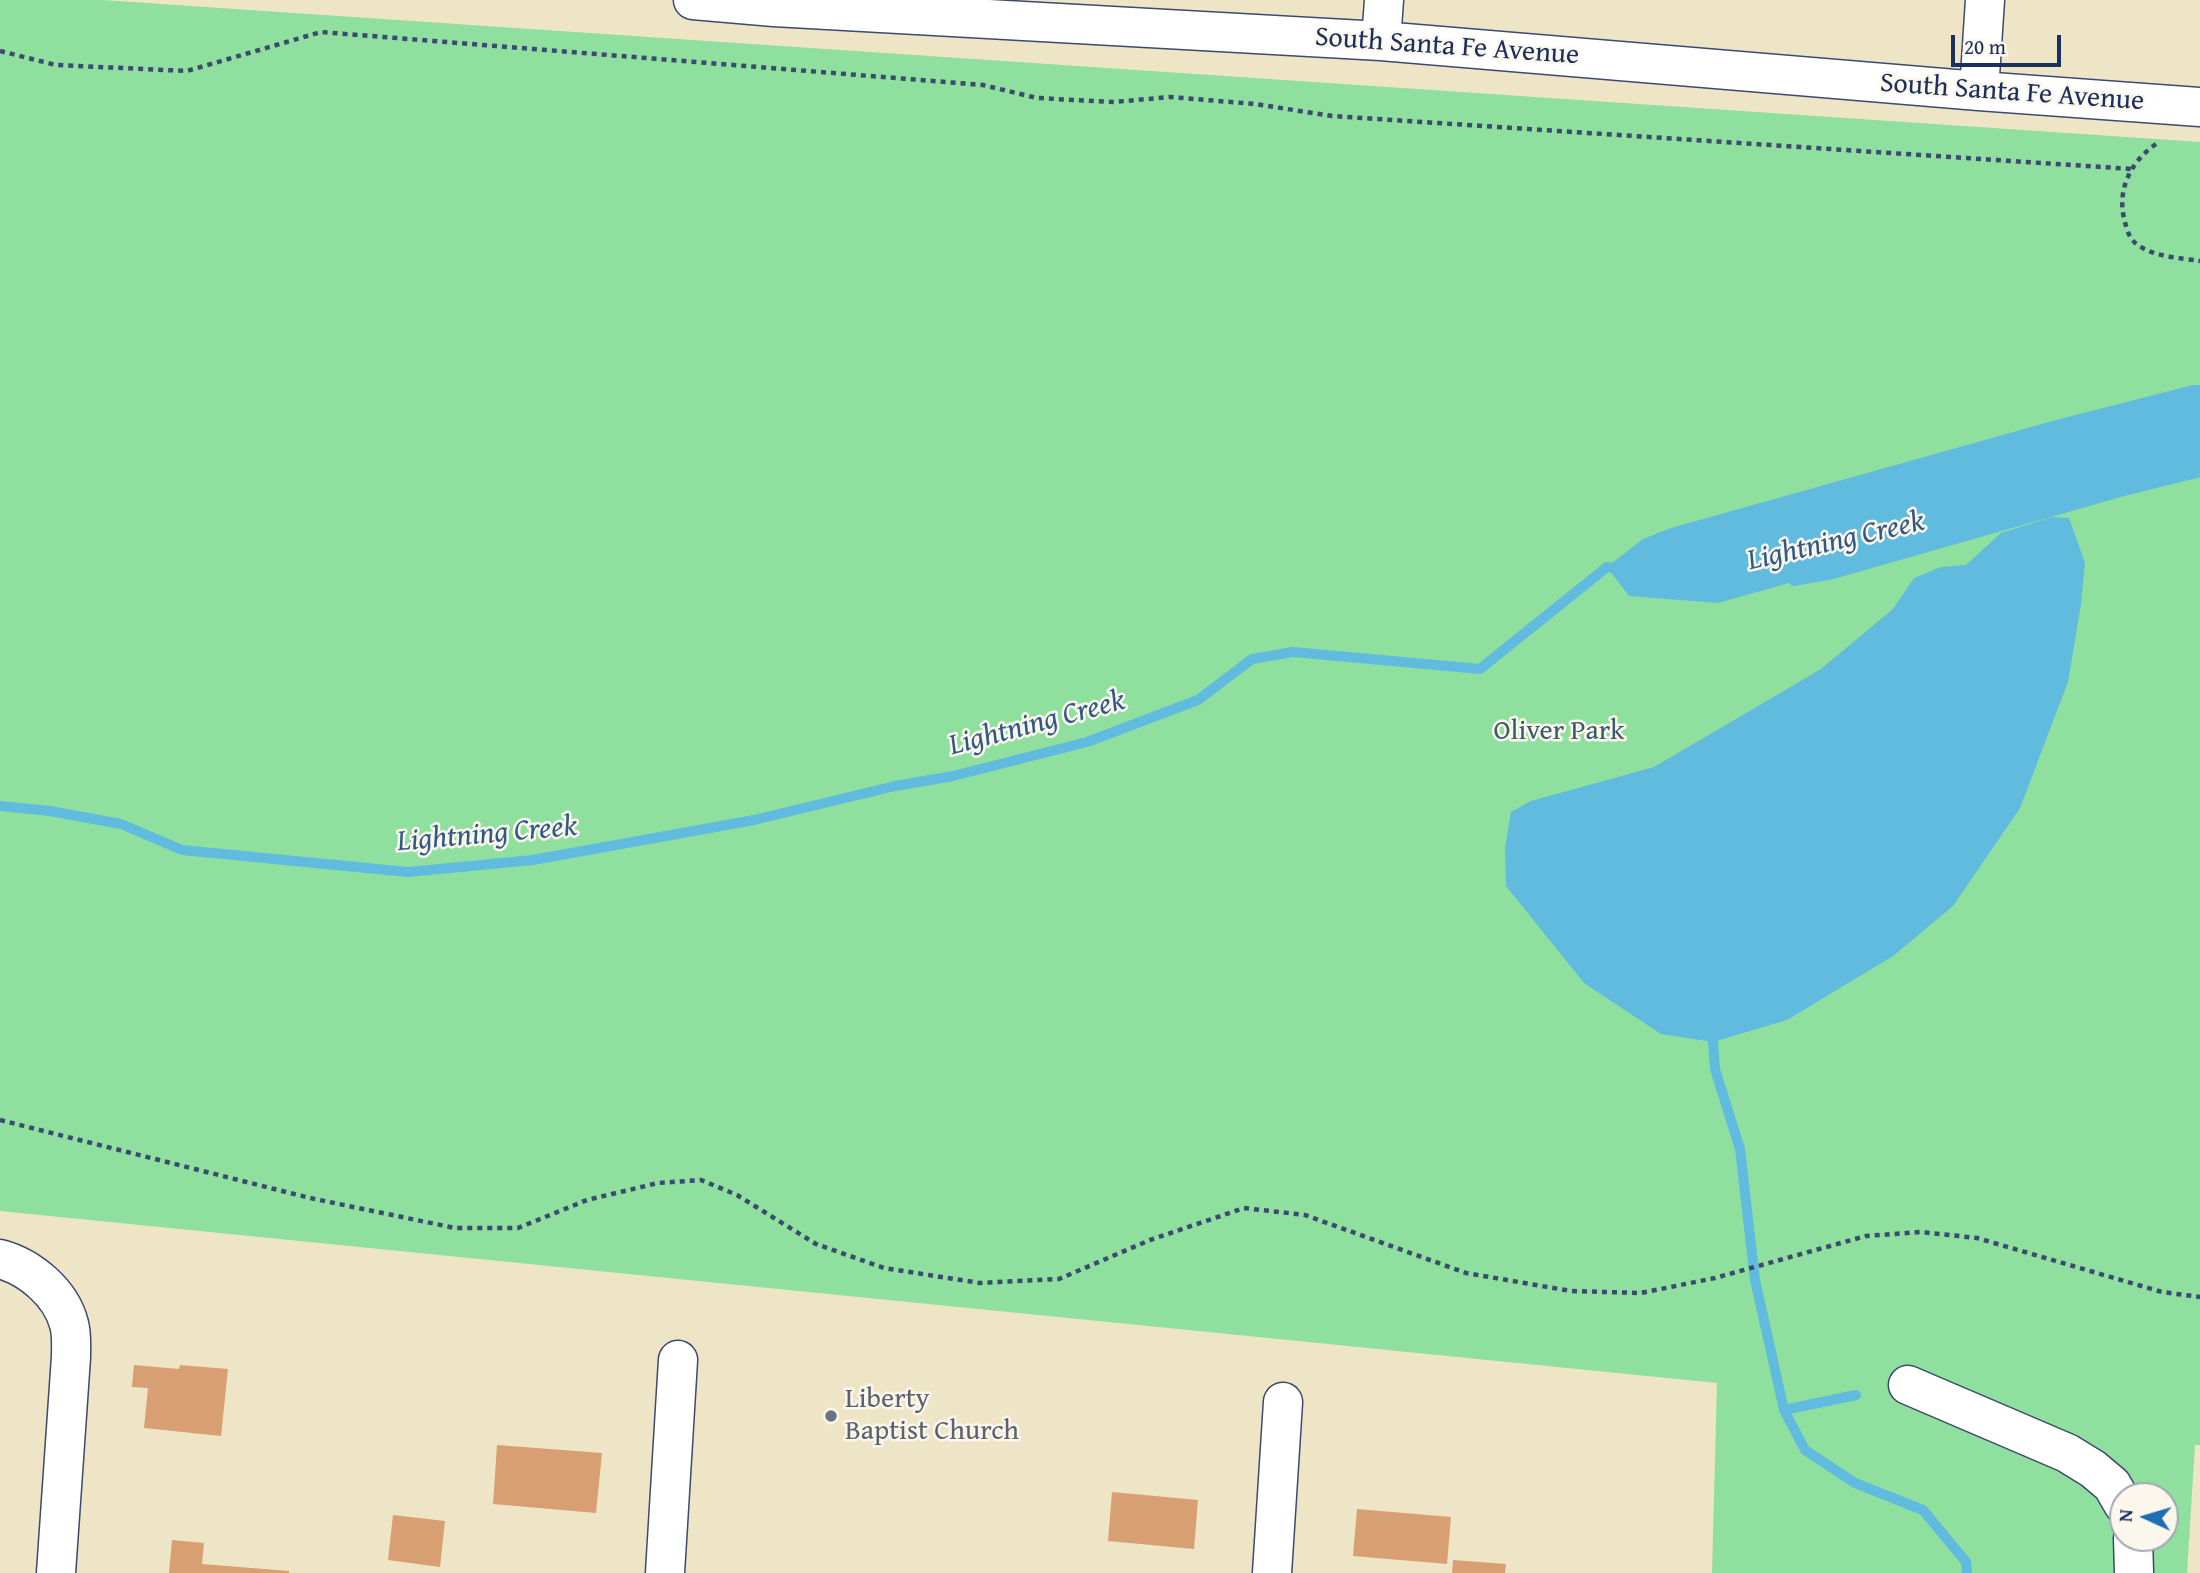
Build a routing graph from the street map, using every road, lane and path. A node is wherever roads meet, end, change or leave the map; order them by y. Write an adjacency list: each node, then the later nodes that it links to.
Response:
1 (693, 0): 4 (street, South Santa Fe Avenue)
2 (1384, 0): 6 (street)
3 (1985, 0): 8 (street)
4 (774, 3): 5 (street, South Santa Fe Avenue)
5 (1069, 11): 6 (street, South Santa Fe Avenue)
6 (1381, 41): 8 (street, South Santa Fe Avenue)
7 (0, 51): 11 (path)
8 (1979, 91): 9 (street, South Santa Fe Avenue)
9 (2200, 107)
10 (2165, 138): 11 (path)
11 (2132, 169): 12 (path)
12 (2200, 261)
13 (0, 1120): 15 (path)
14 (0, 1259): 21 (street)
15 (2200, 1297)
16 (678, 1360): 22 (street)
17 (1908, 1385): 19 (street)
18 (1283, 1402): 23 (street)
19 (2109, 1482)
20 (2133, 1552): 24 (street)
21 (56, 1573)
22 (665, 1573)
23 (1272, 1573)
24 (2134, 1573)

